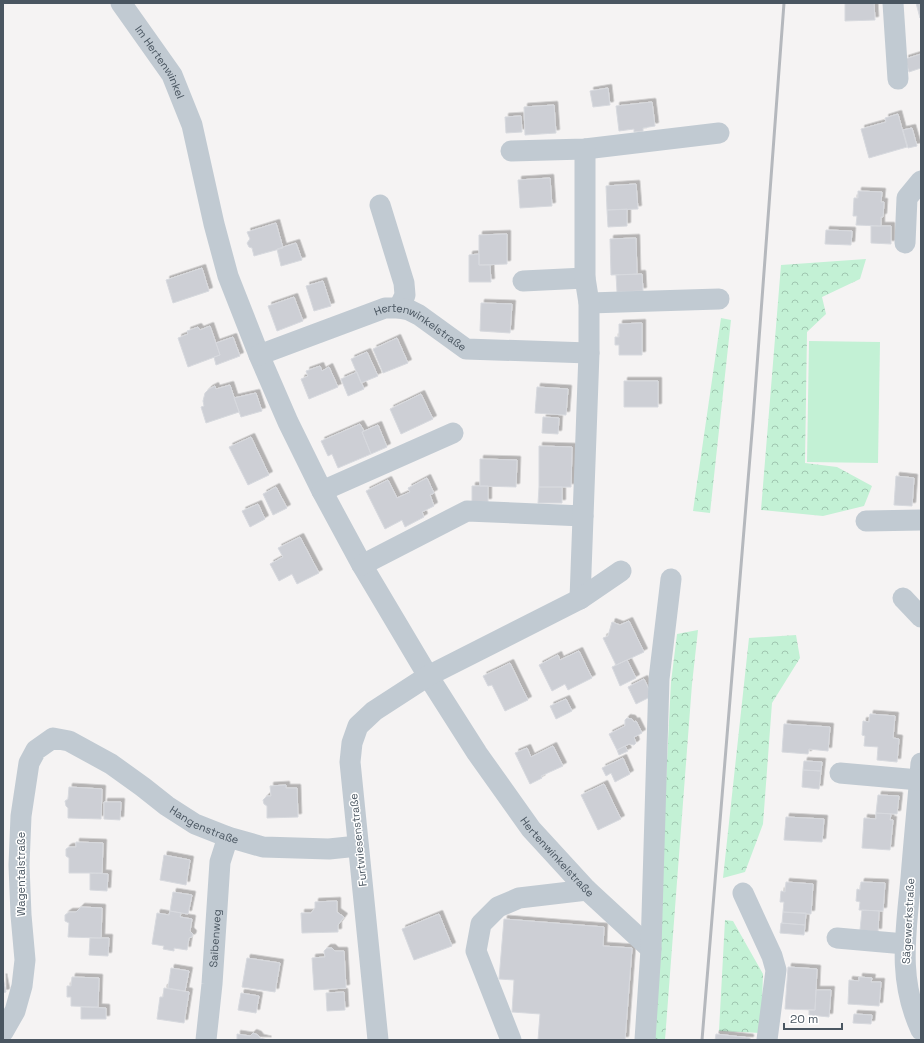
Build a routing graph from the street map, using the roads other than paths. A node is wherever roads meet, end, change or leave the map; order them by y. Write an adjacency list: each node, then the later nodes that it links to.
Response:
1 (121, 3): 4 (street, Im Hertenwinkel)
2 (894, 3): 3 (street)
3 (898, 79)
4 (192, 125): 17 (street, Hertenwinkelstraße)
5 (719, 132): 6 (street)
6 (585, 149): 7 (street); 11 (street)
7 (511, 151)
8 (921, 181): 10 (street)
9 (380, 205): 15 (street)
10 (905, 243)
11 (585, 278): 12 (street); 14 (street)
12 (523, 281)
13 (719, 299): 14 (street)
14 (589, 303): 16 (street)
15 (399, 308): 16 (street, Hertenwinkelstraße); 17 (street, Hertenwinkelstraße)
16 (589, 353): 20 (street)
17 (259, 355): 19 (street, Hertenwinkelstraße)
18 (453, 433): 19 (street)
19 (322, 491): 23 (street, Hertenwinkelstraße)
20 (583, 516): 23 (street); 27 (street)
21 (921, 520): 22 (street)
22 (866, 521)
23 (362, 565): 29 (street, Hertenwinkelstraße)
24 (622, 571): 27 (street)
25 (671, 579): 40 (street)
26 (903, 598): 28 (street)
27 (580, 599): 29 (street)
28 (921, 617)
29 (428, 676): 34 (street, Furtwiesenstraße); 35 (street, Hertenwinkelstraße)
30 (69, 741): 33 (street, Hangenstraße); 37 (street, Wagentalstraße)
31 (920, 771): 32 (street); 39 (street, Sägewerkstraße)
32 (840, 773)
33 (228, 837): 34 (street, Hangenstraße); 43 (street, Saibenweg)
34 (358, 846): 44 (street, Furtwiesenstraße)
35 (588, 890): 40 (street, Hertenwinkelstraße); 45 (street)
36 (743, 893): 47 (street)
37 (12, 915): 42 (street, Wagentalstraße)
38 (837, 938): 39 (street)
39 (905, 944): 41 (street, Sägewerkstraße)
40 (651, 949): 46 (street)
41 (921, 1030)
42 (8, 1034)
43 (206, 1040)
44 (378, 1040)
45 (511, 1040)
46 (645, 1040)
47 (767, 1040)

